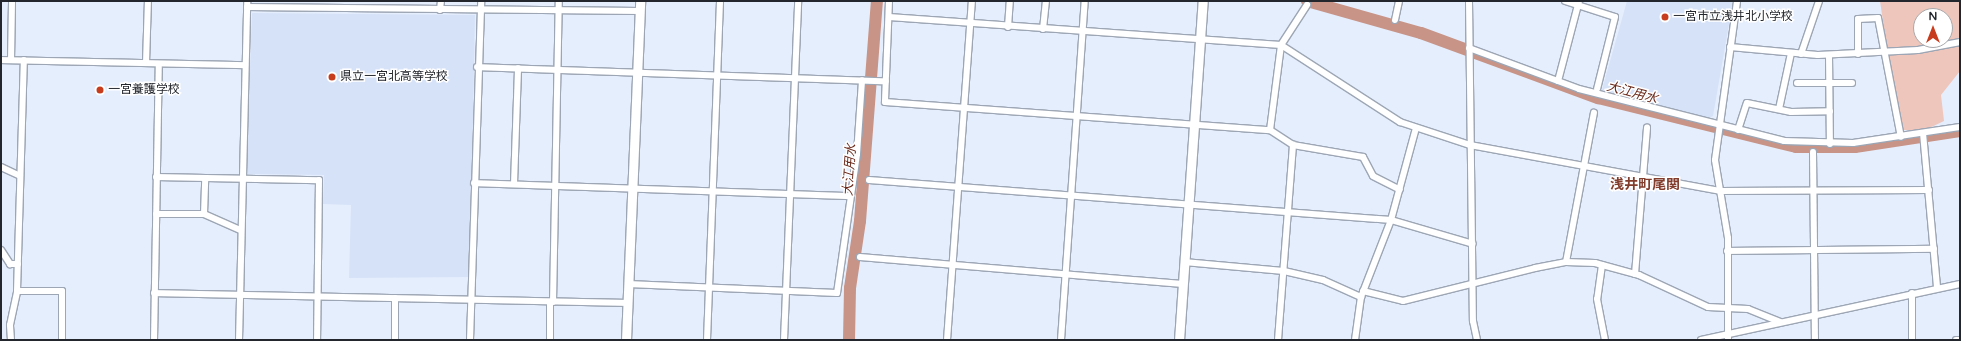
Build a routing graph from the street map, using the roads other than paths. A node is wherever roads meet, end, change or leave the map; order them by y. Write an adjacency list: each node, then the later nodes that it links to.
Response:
1 (12, 1): 47 (street)
2 (148, 1): 49 (street)
3 (402, 1): 25 (street)
4 (440, 1): 26 (street)
5 (481, 1): 27 (street)
6 (559, 1): 28 (street)
7 (640, 1): 29 (street)
8 (720, 1): 56 (street)
9 (798, 1): 57 (street)
10 (889, 1): 30 (street)
11 (972, 1): 32 (street)
12 (1010, 1): 33 (street)
13 (1046, 1): 34 (street)
14 (1085, 1): 35 (street)
15 (1203, 1): 36 (street)
16 (1399, 1): 31 (street)
17 (1469, 1): 40 (street)
18 (1565, 1): 21 (street)
19 (1738, 1): 39 (street)
20 (1819, 1): 43 (street)
21 (1578, 3): 60 (street); 64 (street)
22 (247, 4): 23 (street); 51 (street)
23 (324, 4): 25 (street)
24 (1307, 5): 38 (street)
25 (402, 9): 26 (street)
26 (440, 10): 27 (street)
27 (481, 10): 28 (street); 52 (street)
28 (559, 11): 29 (street); 54 (street)
29 (640, 11): 55 (street)
30 (889, 18): 32 (street); 59 (street)
31 (1395, 20)
32 (970, 24): 33 (street); 65 (street)
33 (1008, 27): 34 (street)
34 (1043, 30): 35 (street)
35 (1083, 32): 36 (street); 69 (street)
36 (1200, 39): 38 (street); 70 (street)
37 (1960, 42): 41 (street)
38 (1281, 46): 74 (street); 75 (street)
39 (1730, 47): 42 (street); 71 (street)
40 (1469, 48): 60 (street); 81 (street)
41 (1884, 52): 44 (street); 44 (street); 78 (street)
42 (1791, 53): 43 (street); 66 (street)
43 (1801, 54): 45 (street)
44 (1858, 54): 45 (street)
45 (1829, 55): 63 (street)
46 (1, 60): 47 (street)
47 (11, 60): 48 (street)
48 (24, 60): 49 (street); 85 (street)
49 (146, 63): 50 (street)
50 (159, 64): 51 (street); 86 (street)
51 (245, 65): 89 (street)
52 (477, 67): 53 (street); 91 (street)
53 (518, 68): 54 (street); 92 (street)
54 (557, 69): 55 (street); 93 (street)
55 (638, 72): 56 (street); 95 (street)
56 (718, 76): 57 (street); 98 (street)
57 (795, 78): 58 (street); 101 (street)
58 (862, 80): 59 (street); 102 (street)
59 (886, 81): 65 (street)
60 (1558, 81): 71 (street)
61 (1852, 82): 63 (street)
62 (1797, 83): 63 (street)
63 (1830, 83): 67 (street)
64 (1597, 88)
65 (963, 107): 69 (street); 94 (street)
66 (1778, 109): 67 (street); 76 (street)
67 (1830, 111): 79 (street)
68 (1594, 113): 83 (street)
69 (1077, 115): 70 (street); 103 (street)
70 (1194, 124): 75 (street); 104 (street)
71 (1720, 125): 76 (street); 99 (street)
72 (1647, 127): 87 (street)
73 (1960, 127): 77 (street)
74 (1416, 128): 81 (street); 96 (street)
75 (1270, 130): 80 (street)
76 (1738, 130): 79 (street)
77 (1923, 133): 78 (street); 97 (street)
78 (1901, 137): 79 (street)
79 (1830, 144)
80 (1293, 145): 96 (street); 105 (street)
81 (1470, 145): 83 (street); 110 (street)
82 (1813, 152): 100 (street)
83 (1585, 166): 87 (street); 117 (street)
84 (1, 168): 85 (street)
85 (20, 176): 118 (street)
86 (156, 177): 88 (street); 106 (street)
87 (1644, 177): 99 (street); 123 (street)
88 (204, 178): 89 (street); 107 (street)
89 (241, 178): 109 (street); 136 (street)
90 (869, 180): 94 (street)
91 (474, 183): 92 (street); 138 (street)
92 (514, 184): 93 (street)
93 (554, 185): 95 (street); 139 (street)
94 (957, 186): 103 (street); 119 (street)
95 (634, 188): 98 (street); 125 (street)
96 (1400, 190): 108 (street)
97 (1929, 190): 100 (street); 111 (street)
98 (712, 191): 101 (street); 128 (street)
99 (1720, 191): 100 (street); 114 (street)
100 (1814, 192): 113 (street)
101 (791, 194): 102 (street); 130 (street)
102 (850, 196): 130 (street)
103 (1072, 196): 104 (street); 122 (street)
104 (1188, 203): 105 (street); 116 (street)
105 (1287, 212): 108 (street); 121 (street)
106 (156, 214): 107 (street); 132 (street)
107 (204, 214): 109 (street)
108 (1391, 220): 110 (street); 135 (street)
109 (240, 230): 134 (street)
110 (1472, 244): 124 (street)
111 (1934, 249): 113 (street); 129 (street)
112 (1, 250): 118 (street)
113 (1815, 250): 114 (street); 142 (street)
114 (1727, 251): 141 (street)
115 (860, 257): 119 (street)
116 (1184, 262): 121 (street); 126 (street)
117 (1566, 262): 120 (street); 124 (street)
118 (18, 264): 131 (street)
119 (951, 264): 122 (street); 156 (street)
120 (1602, 265): 123 (street); 162 (street)
121 (1284, 270): 135 (street); 159 (street)
122 (1067, 273): 126 (street); 157 (street)
123 (1635, 274): 141 (street)
124 (1472, 282): 135 (street); 161 (street)
125 (628, 284): 128 (street); 140 (street)
126 (1183, 284): 158 (street)
127 (1960, 284): 129 (street)
128 (709, 287): 130 (street); 154 (street)
129 (1937, 288): 133 (street)
130 (786, 290): 155 (street)
131 (17, 291): 145 (street); 146 (street)
132 (154, 293): 134 (street); 147 (street)
133 (1912, 293): 142 (street); 165 (street)
134 (239, 294): 136 (street); 148 (street)
135 (1362, 294): 160 (street)
136 (318, 296): 137 (street); 149 (street)
137 (394, 298): 138 (street); 150 (street)
138 (470, 300): 139 (street); 151 (street)
139 (552, 302): 140 (street); 152 (street)
140 (627, 303): 153 (street)
141 (1726, 309): 143 (street); 144 (street)
142 (1815, 316): 143 (street); 164 (street)
143 (1780, 322): 144 (street)
144 (1728, 337): 163 (street)
145 (11, 340)
146 (62, 340)
147 (154, 340)
148 (239, 340)
149 (317, 340)
150 (395, 340)
151 (470, 340)
152 (550, 340)
153 (626, 340)
154 (707, 340)
155 (784, 340)
156 (947, 340)
157 (1062, 340)
158 (1179, 340)
159 (1278, 340)
160 (1355, 340)
161 (1477, 340)
162 (1605, 340)
163 (1701, 340)
164 (1815, 340)
165 (1912, 340)
166 (1956, 340): 167 (street)
167 (1960, 340)

